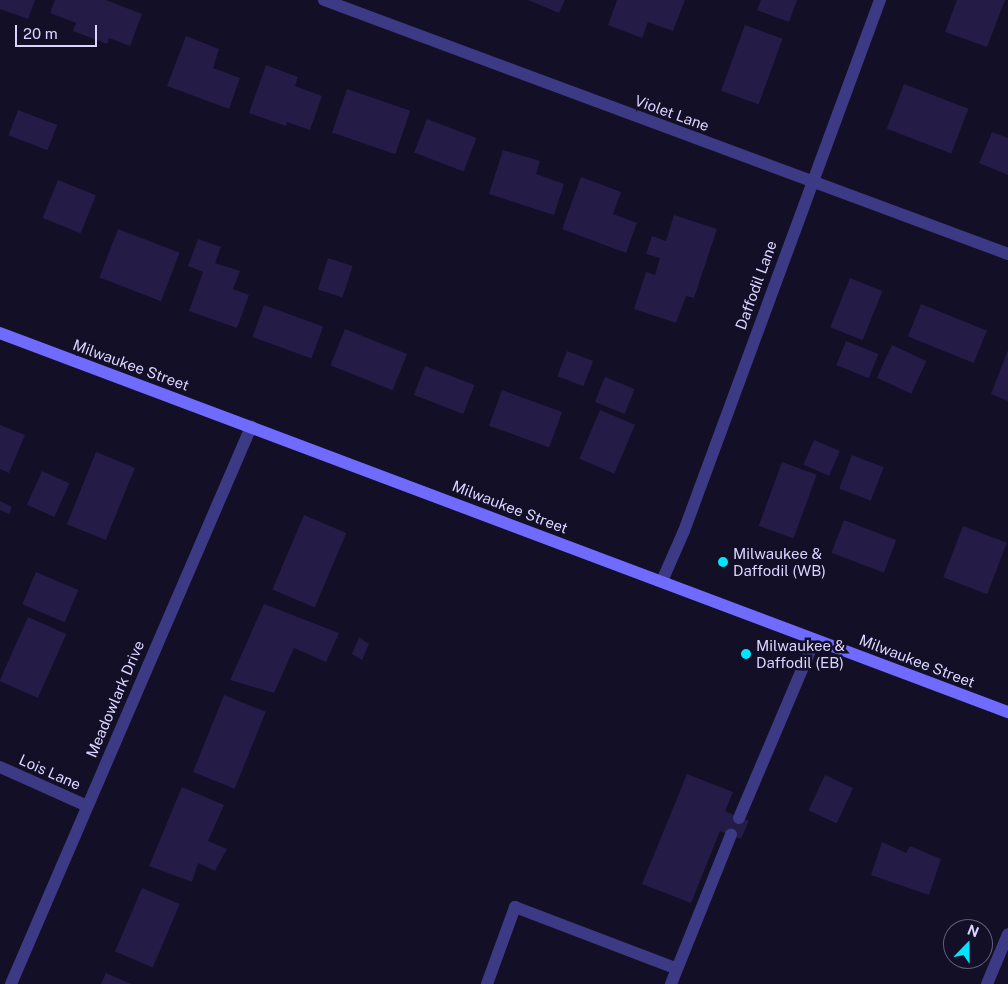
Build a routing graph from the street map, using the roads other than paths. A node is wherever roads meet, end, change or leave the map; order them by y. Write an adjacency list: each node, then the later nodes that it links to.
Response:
1 (324, 0): 3 (street, Violet Lane)
2 (880, 0): 3 (street, Daffodil Lane)
3 (811, 181): 4 (street, Violet Lane); 7 (street, Daffodil Lane)
4 (1008, 254)
5 (0, 333): 6 (street, Milwaukee Street)
6 (251, 427): 7 (street, Milwaukee Street); 11 (street, Meadowlark Drive)
7 (662, 581): 8 (street, Milwaukee Street)
8 (814, 639): 9 (street, Milwaukee Street); 12 (street)
9 (1008, 712)
10 (0, 768): 11 (street, Lois Lane)
11 (87, 806): 16 (street, Meadowlark Drive)
12 (739, 818)
13 (731, 835): 15 (street)
14 (1008, 934): 19 (street)
15 (677, 969): 17 (street); 18 (street)
16 (11, 984)
17 (487, 984)
18 (671, 984)
19 (987, 984)

